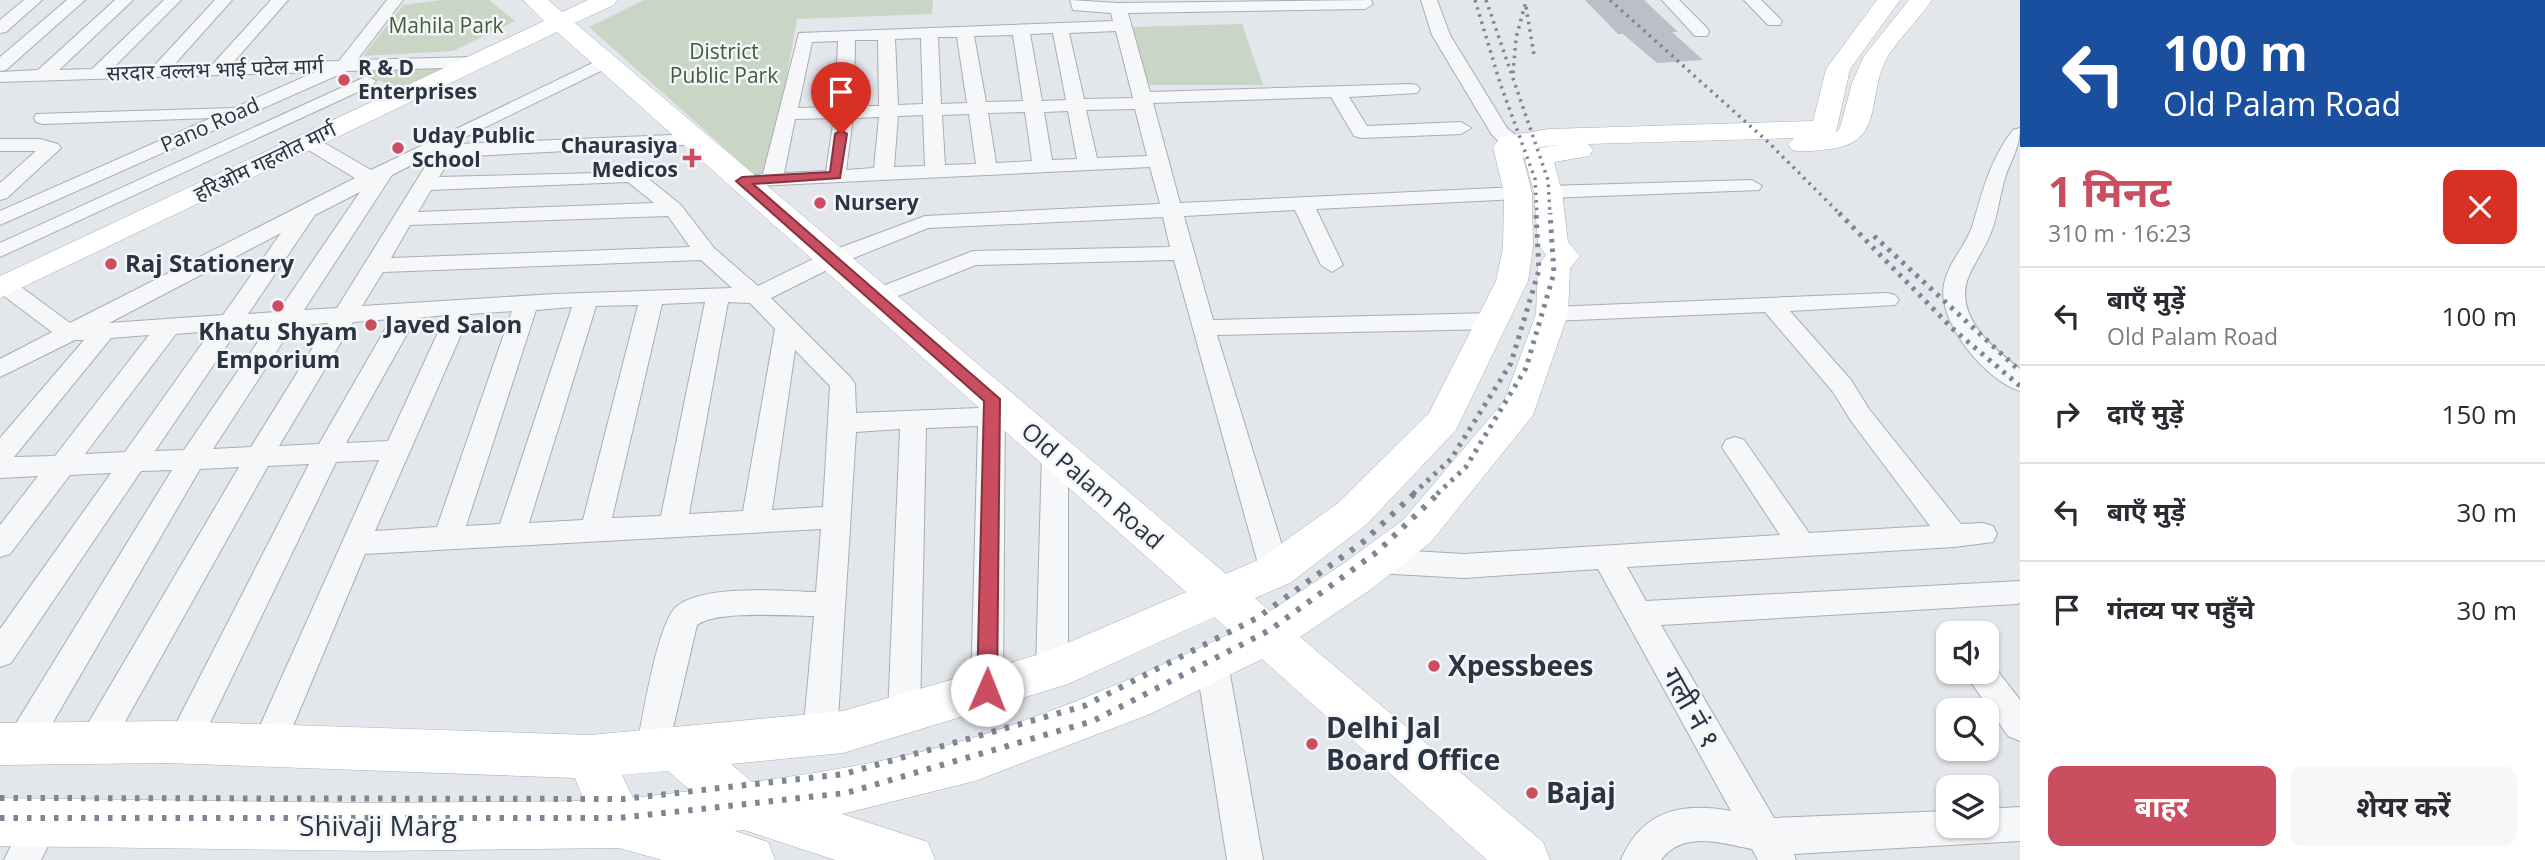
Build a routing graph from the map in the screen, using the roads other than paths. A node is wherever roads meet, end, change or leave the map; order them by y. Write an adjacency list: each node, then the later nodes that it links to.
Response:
1 (34, 0): 21 (street)
2 (77, 0): 31 (street)
3 (125, 0): 36 (street)
4 (173, 0): 35 (street)
5 (224, 0): 34 (street)
6 (280, 0): 33 (street)
7 (395, 0): 32 (street, Pano Road)
8 (534, 0): 20 (street, Old Palam Road)
9 (1078, 0): 18 (street)
10 (1363, 0): 17 (street)
11 (1429, 0): 60 (street)
12 (1670, 0): 25 (street)
13 (1752, 0): 19 (street)
14 (1888, 0): 56 (street)
15 (1921, 0): 56 (street)
16 (601, 1): 20 (street, हरिओम गहलोत मार्ग)
17 (1226, 3): 18 (street)
18 (1120, 17): 22 (street); 43 (street)
19 (1774, 21)
20 (560, 22): 29 (street, हरिओम गहलोत मार्ग); 30 (street, Old Palam Road)
21 (0, 28)
22 (1060, 28): 23 (street); 44 (street)
23 (1021, 29): 24 (street); 45 (street)
24 (965, 31): 26 (street); 46 (street)
25 (1701, 32)
26 (929, 33): 27 (street); 47 (street)
27 (886, 34): 28 (street); 48 (street)
28 (847, 35): 50 (street); 51 (street)
29 (473, 62): 32 (street, सरदार वल्लभ भाई पटेल मार्ग); 42 (street, हरिओम गहलोत मार्ग)
30 (605, 62): 55 (street, Old Palam Road); 58 (street)
31 (0, 66)
32 (341, 68): 33 (street, सरदार वल्लभ भाई पटेल मार्ग); 38 (street); 49 (street, Pano Road)
33 (218, 70): 34 (street, सरदार वल्लभ भाई पटेल मार्ग)
34 (159, 72): 35 (street, सरदार वल्लभ भाई पटेल मार्ग)
35 (88, 74): 36 (street, सरदार वल्लभ भाई पटेल मार्ग); 41 (street)
36 (43, 75): 37 (street, सरदार वल्लभ भाई पटेल मार्ग)
37 (0, 77)
38 (367, 81): 42 (street); 80 (street)
39 (1410, 89): 40 (street)
40 (1337, 92): 43 (street); 53 (street)
41 (61, 94)
42 (403, 96): 57 (street, हरिओम गहलोत मार्ग)
43 (1143, 100): 44 (street); 61 (street)
44 (1076, 105): 45 (street); 62 (street)
45 (1033, 106): 46 (street); 63 (street)
46 (979, 108): 47 (street); 64 (street)
47 (932, 110): 48 (street); 65 (street)
48 (889, 111): 50 (street); 66 (street)
49 (239, 112): 52 (street); 78 (street, Pano Road)
50 (844, 112): 51 (street); 68 (street)
51 (788, 114): 69 (street)
52 (43, 118)
53 (1461, 128)
54 (2020, 134): 110 (street)
55 (695, 140): 58 (street); 69 (street, Old Palam Road)
56 (1695, 140): 60 (street)
57 (307, 141): 67 (street); 86 (street, हरिओम गहलोत मार्ग)
58 (449, 143): 67 (street); 70 (street)
59 (0, 145): 73 (street)
60 (1525, 149): 72 (street)
61 (1159, 161): 62 (street); 76 (street)
62 (1088, 164): 63 (street)
63 (1044, 166): 64 (street)
64 (987, 169): 65 (street)
65 (935, 171): 66 (street)
66 (884, 173): 68 (street)
67 (377, 174): 77 (street); 100 (street)
68 (835, 176): 69 (street)
69 (757, 180): 83 (street, Old Palam Road)
70 (424, 184): 75 (street); 79 (street)
71 (1752, 186): 72 (street)
72 (1533, 193): 74 (street); 98 (street); 101 (street)
73 (0, 194)
74 (1303, 203): 76 (street); 85 (street)
75 (674, 209): 79 (street); 81 (street)
76 (1172, 209): 82 (street); 83 (street)
77 (308, 210): 102 (street); 107 (street)
78 (0, 219)
79 (403, 219): 84 (street)
80 (1, 252): 86 (street)
81 (706, 253): 84 (street); 89 (street)
82 (1184, 253): 91 (street); 104 (street)
83 (831, 259): 89 (street); 91 (street, Old Palam Road)
84 (376, 265): 99 (street)
85 (1332, 265)
86 (34, 272): 87 (street, हरिओम गहलोत मार्ग)
87 (2, 287): 107 (street)
88 (718, 294): 89 (street); 90 (street); 127 (street)
89 (756, 296): 105 (street)
90 (652, 297): 92 (street); 128 (street)
91 (875, 298): 112 (street, Old Palam Road)
92 (586, 300): 94 (street); 130 (street)
93 (1887, 300): 95 (street)
94 (526, 303): 96 (street); 132 (street)
95 (1771, 305): 98 (street); 131 (street)
96 (461, 308): 97 (street); 116 (street)
97 (407, 312): 99 (street); 117 (street)
98 (1552, 314): 137 (street)
99 (346, 316): 100 (street); 119 (street)
100 (288, 320): 102 (street); 121 (street)
101 (1493, 321): 104 (street); 138 (street)
102 (231, 322): 103 (street); 122 (street)
103 (170, 325): 106 (street); 123 (street)
104 (1203, 328): 138 (street)
105 (786, 330): 114 (street); 126 (street)
106 (103, 331): 107 (street); 120 (street)
107 (68, 333): 108 (street)
108 (30, 354): 109 (street); 111 (street)
109 (0, 369)
110 (2020, 382)
111 (0, 388)
112 (992, 407): 113 (street); 118 (street, Old Palam Road); 148 (street)
113 (914, 418): 114 (street); 149 (street)
114 (843, 424): 125 (street)
115 (1735, 447): 134 (street)
116 (397, 450): 117 (street); 133 (street)
117 (329, 452): 119 (street); 153 (street)
118 (1055, 453): 140 (street, Old Palam Road); 146 (street)
119 (260, 455): 121 (street); 152 (street)
120 (0, 456)
121 (193, 458): 122 (street); 154 (street)
122 (131, 462): 123 (street); 144 (street)
123 (60, 465): 124 (street); 135 (street)
124 (0, 468)
125 (836, 517): 126 (street); 141 (street)
126 (756, 522): 127 (street)
127 (673, 526): 128 (street)
128 (595, 530): 130 (street)
129 (1983, 534): 131 (street)
130 (511, 535): 132 (street)
131 (1954, 536): 134 (street)
132 (447, 539): 133 (street)
133 (355, 542): 155 (street)
134 (1801, 544): 136 (street)
135 (0, 546)
136 (1605, 555): 137 (street); 142 (street, गली नं १)
137 (1377, 561): 143 (street)
138 (1275, 571): 140 (street)
139 (2017, 592): 142 (street)
140 (1217, 595): 143 (street, Old Palam Road); 146 (street)
141 (830, 604): 151 (street); 156 (street)
142 (1638, 614): 162 (street, गली नं १)
143 (1266, 637): 145 (street); 166 (street, Old Palam Road)
144 (0, 654)
145 (1212, 663): 158 (street); 165 (street)
146 (1052, 670): 148 (street)
147 (1989, 684): 150 (street)
148 (987, 690): 149 (street)
149 (904, 715): 151 (street)
150 (2020, 726)
151 (820, 735): 156 (street)
152 (94, 743): 153 (street); 154 (street)
153 (183, 743): 155 (street)
154 (11, 744)
155 (268, 746): 157 (street)
156 (666, 750): 157 (street); 158 (street)
157 (590, 757): 159 (street)
158 (745, 807): 159 (street); 164 (street)
159 (619, 824): 161 (street, Shivaji Marg); 163 (street, Shivaji Marg)
160 (2020, 824): 162 (street)
161 (21, 835)
162 (1771, 848): 167 (street)
163 (750, 860)
164 (910, 860)
165 (1245, 860)
166 (1525, 860)
167 (1639, 860)

